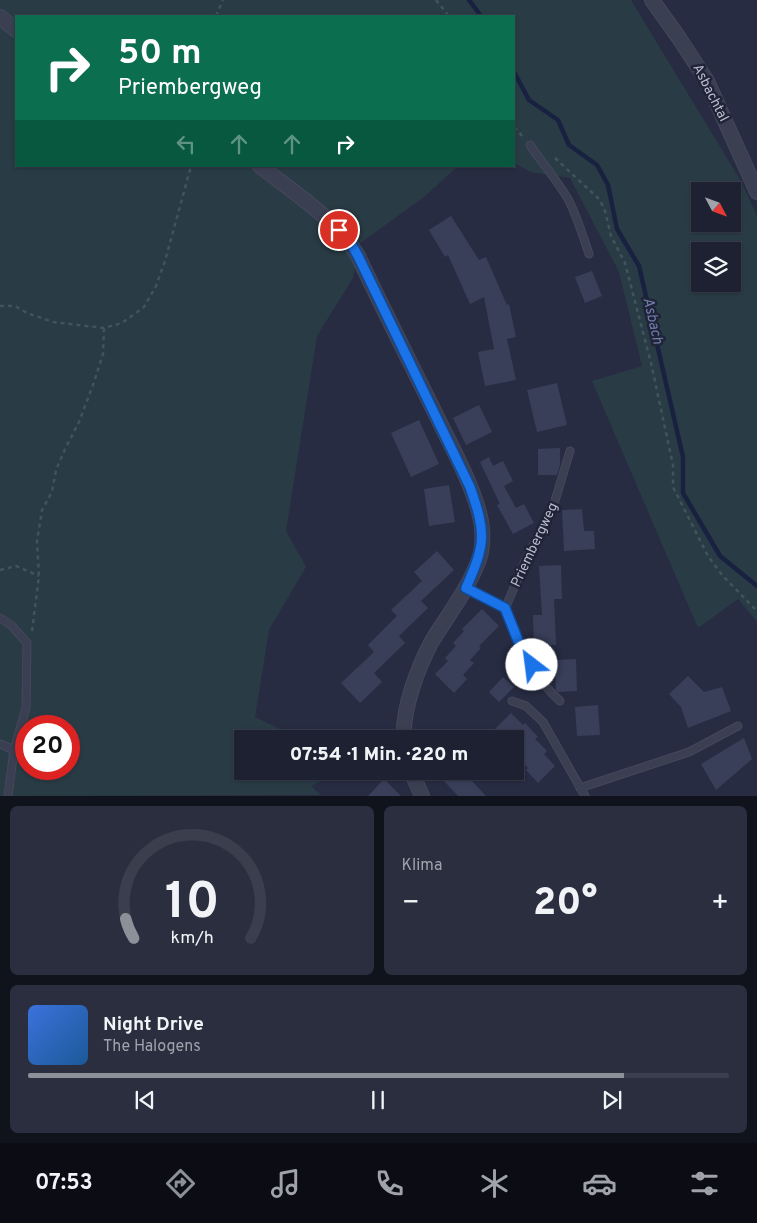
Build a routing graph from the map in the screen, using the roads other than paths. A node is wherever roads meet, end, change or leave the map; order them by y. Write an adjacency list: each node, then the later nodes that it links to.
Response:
1 (652, 0): 6 (street, Asbachtal)
2 (0, 17): 3 (street)
3 (15, 29)
4 (530, 145): 7 (lane)
5 (261, 167): 9 (street)
6 (757, 192)
7 (589, 254)
8 (570, 451): 10 (lane, Priembergweg)
9 (466, 588): 10 (lane); 15 (street)
10 (505, 608): 13 (lane)
11 (0, 618): 17 (lane)
12 (512, 701): 19 (lane)
13 (560, 701)
14 (738, 726): 19 (lane)
15 (404, 730)
16 (0, 744): 17 (lane)
17 (14, 750): 20 (lane)
18 (415, 780): 21 (street)
19 (580, 788): 22 (lane)
20 (8, 796)
21 (422, 796)
22 (585, 796)

